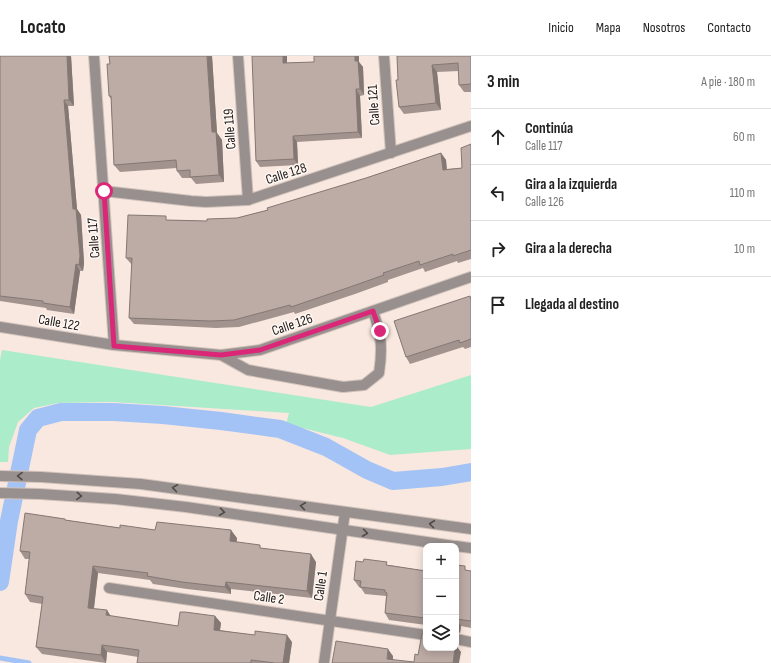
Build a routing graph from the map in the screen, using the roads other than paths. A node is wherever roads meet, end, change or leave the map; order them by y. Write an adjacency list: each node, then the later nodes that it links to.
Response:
1 (94, 56): 6 (street, Calle 117)
2 (238, 56): 7 (street, Calle 119)
3 (384, 56): 5 (street, Calle 121)
4 (471, 126): 5 (street, Calle 128)
5 (391, 153): 7 (street, Calle 128)
6 (104, 191): 7 (street, Calle 128); 11 (street, Calle 117)
7 (248, 200)
8 (471, 278): 9 (street, Calle 126)
9 (373, 311): 12 (street, Calle 126); 12 (street)
10 (0, 326): 11 (street, Calle 122)
11 (114, 346): 12 (street, Calle 126)
12 (221, 355)
13 (0, 476): 15 (street, one-way to 13)
14 (0, 493): 17 (street, one-way to 17)
15 (345, 512): 16 (street, one-way to 15); 17 (street, Calle 1)
16 (471, 529)
17 (342, 530): 18 (street, one-way to 18); 22 (street, Calle 1)
18 (434, 543)
19 (459, 546): 20 (street)
20 (471, 548)
21 (109, 588): 22 (street, Calle 2)
22 (330, 620): 23 (street, Calle 2); 26 (street, Calle 1)
23 (423, 635)
24 (459, 640): 25 (street)
25 (471, 642)
26 (324, 663)

